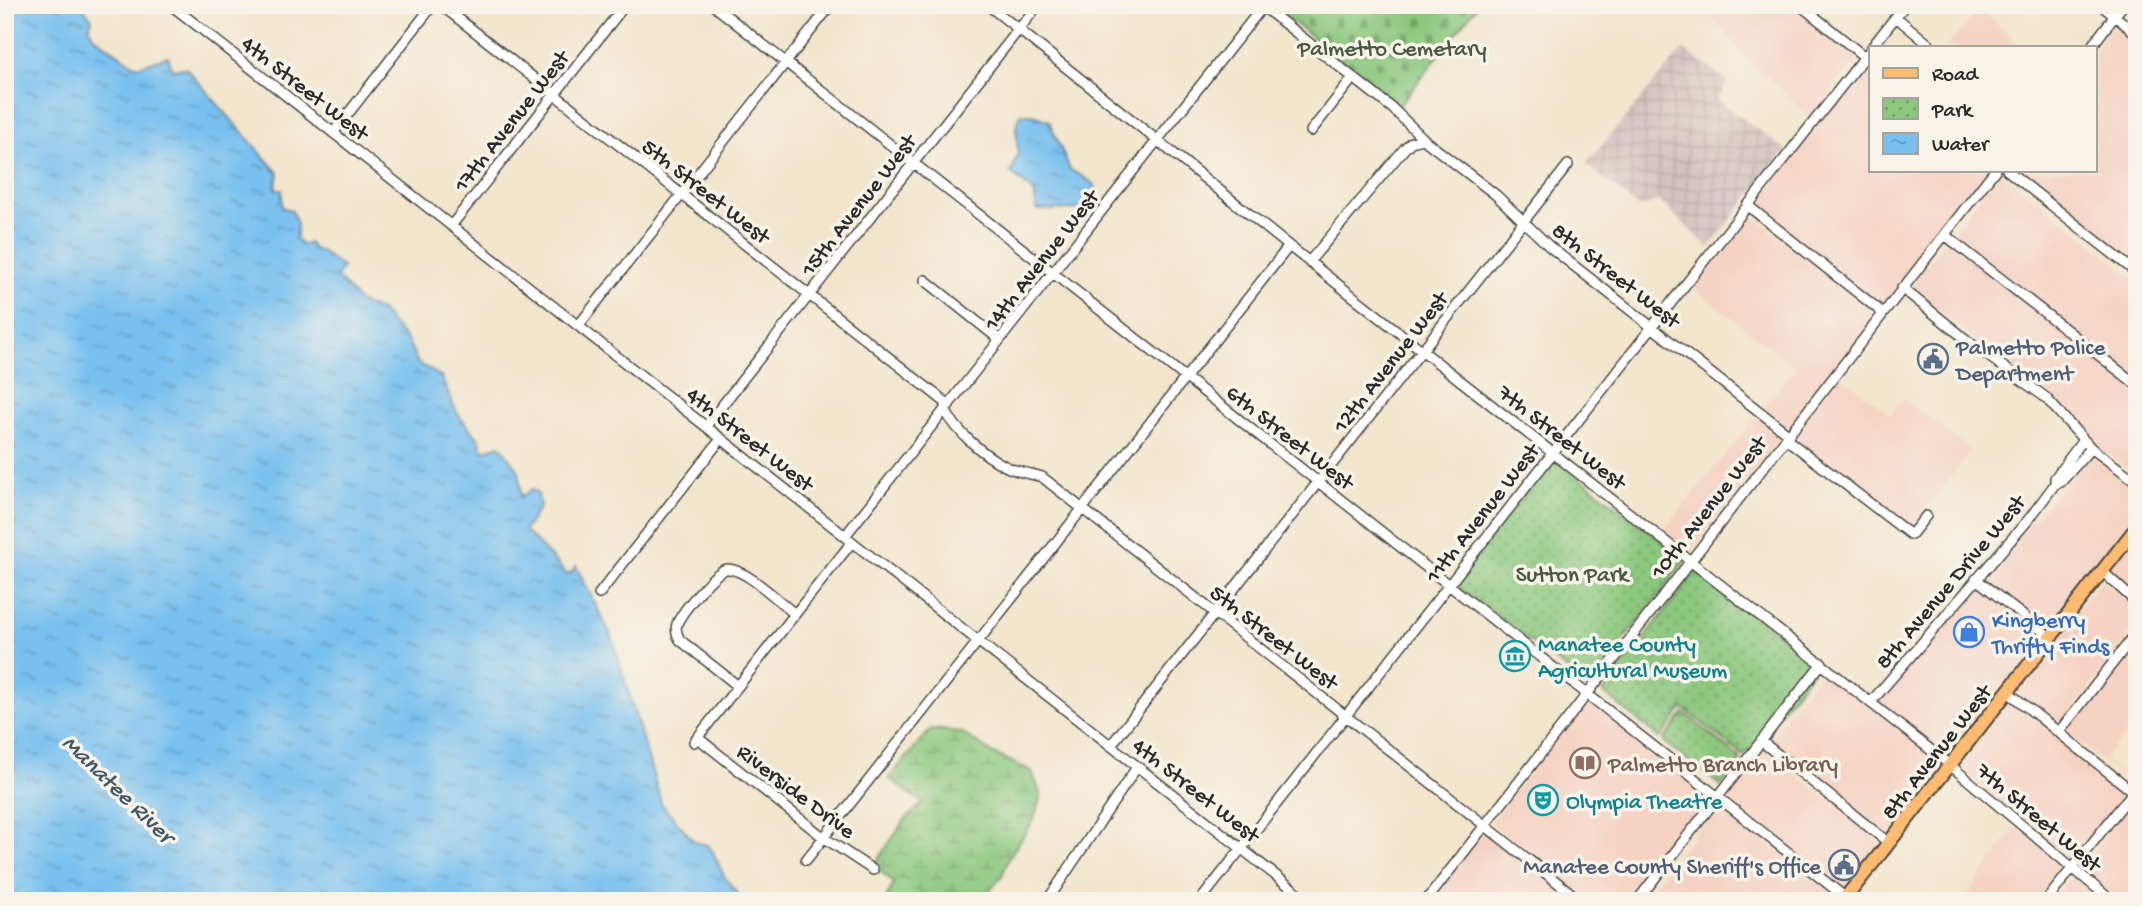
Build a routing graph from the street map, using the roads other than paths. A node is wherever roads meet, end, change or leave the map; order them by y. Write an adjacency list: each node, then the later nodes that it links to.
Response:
1 (433, 5): 27 (street)
2 (441, 5): 25 (street, 5th Street West)
3 (625, 5): 25 (street, 17th Avenue West)
4 (713, 5): 23 (street, 6th Street West)
5 (831, 5): 23 (street)
6 (988, 5): 16 (street, 7th Street West)
7 (1038, 5): 16 (street, 15th Avenue West)
8 (1800, 5): 21 (street)
9 (1905, 5): 15 (street, 11th Avenue West)
10 (2101, 5): 14 (street)
11 (2123, 5): 14 (street)
12 (172, 6): 27 (street, 4th Street West)
13 (1263, 6): 24 (street, 8th Street West); 28 (street, 14th Avenue West)
14 (2115, 16): 17 (street); 20 (street)
15 (1896, 17): 18 (street, 11th Avenue West); 19 (street)
16 (1019, 29): 28 (street, 7th Street West); 30 (street, 15th Avenue West)
17 (2137, 34)
18 (1876, 46)
19 (1931, 46)
20 (2092, 46)
21 (1869, 53)
22 (1869, 55): 35 (street, 11th Avenue West)
23 (786, 62): 30 (street, 6th Street West); 34 (street)
24 (1353, 78): 26 (street); 29 (street, 8th Street West)
25 (554, 95): 34 (street, 5th Street West); 37 (street, 17th Avenue West)
26 (1311, 131)
27 (333, 132): 37 (street, 4th Street West)
28 (1158, 139): 39 (street, 7th Street West); 41 (street, 14th Avenue West)
29 (1424, 140): 36 (street, 8th Street West); 40 (street)
30 (913, 163): 41 (street, 6th Street West); 45 (street, 15th Avenue West)
31 (1568, 165): 36 (street, 12th Avenue West)
32 (1993, 172): 38 (street, 10th Avenue West)
33 (2010, 172): 42 (street)
34 (681, 195): 45 (street, 5th Street West); 47 (street)
35 (1747, 205): 46 (street); 48 (street, 11th Avenue West)
36 (1523, 222): 48 (street, 8th Street West); 50 (street, 12th Avenue West)
37 (451, 226): 47 (street, 4th Street West)
38 (1945, 235): 44 (street, 10th Avenue West); 52 (street)
39 (1289, 246): 40 (street, 7th Street West); 51 (street)
40 (1309, 262): 50 (street, 7th Street West)
41 (1053, 273): 49 (street, 14th Avenue West); 51 (street, 6th Street West)
42 (2137, 273)
43 (925, 279): 49 (street)
44 (1902, 288): 46 (street, 10th Avenue West); 57 (street)
45 (809, 295): 53 (street, 5th Street West); 54 (street, 15th Avenue West)
46 (1883, 313): 55 (street, 10th Avenue West)
47 (578, 326): 54 (street, 4th Street West)
48 (1652, 326): 55 (street, 8th Street West); 59 (street, 11th Avenue West)
49 (1000, 340): 53 (street, 14th Avenue West)
50 (1422, 350): 59 (street, 7th Street West); 60 (street, 12th Avenue West)
51 (1186, 377): 60 (street, 6th Street West); 63 (street)
52 (2137, 385)
53 (947, 408): 63 (street, 5th Street West); 66 (street, 14th Avenue West)
54 (706, 426): 56 (street, 4th Street West)
55 (1787, 436): 64 (street, 8th Street West); 67 (street, 10th Avenue West)
56 (721, 439): 66 (street, 4th Street West); 71 (street)
57 (2083, 440): 58 (street); 62 (street, 8th Avenue Drive West)
58 (2091, 447): 61 (street); 62 (street, 8th Avenue Drive West)
59 (1553, 452): 67 (street, 7th Street West); 70 (street, 11th Avenue West)
60 (1318, 482): 70 (street, 6th Street West); 73 (street, 12th Avenue West)
61 (2137, 482)
62 (2056, 484): 69 (street, 8th Avenue Drive West)
63 (1082, 509): 73 (street, 5th Street West); 77 (street)
64 (1926, 516)
65 (2137, 527): 68 (main road, 8th Avenue West)
66 (849, 539): 74 (street, 14th Avenue West); 77 (street, 4th Street West)
67 (1690, 560): 78 (street, 7th Street West); 81 (street, 10th Avenue West)
68 (2102, 571): 72 (street); 76 (main road, 8th Avenue West)
69 (1976, 579): 76 (street); 82 (street, 8th Avenue Drive West)
70 (1449, 585): 81 (street, 6th Street West); 83 (street, 11th Avenue West)
71 (599, 594)
72 (2137, 603)
73 (1215, 613): 83 (street, 5th Street West); 87 (street, 12th Avenue West)
74 (795, 614): 79 (street, 14th Avenue West); 79 (street)
75 (2137, 632): 84 (street)
76 (2050, 637): 80 (main road, 8th Avenue West)
77 (978, 641): 87 (street, 4th Street West); 93 (street)
78 (1822, 663): 82 (street, 7th Street West); 86 (street)
79 (738, 686): 85 (street, 14th Avenue West)
80 (2008, 692): 84 (street); 88 (main road, 8th Avenue West)
81 (1586, 693): 91 (street, 6th Street West); 92 (street, 10th Avenue West)
82 (1871, 702): 88 (street, 7th Street West)
83 (1345, 716): 92 (street, 5th Street West); 95 (street, 11th Avenue West)
84 (2059, 732): 90 (street)
85 (696, 740): 93 (street, Riverside Drive)
86 (1761, 741): 91 (street); 94 (street)
87 (1111, 745): 89 (street, 4th Street West)
88 (1950, 765): 94 (main road, 8th Avenue West); 97 (street, 7th Street West)
89 (1137, 766): 95 (street, 4th Street West); 100 (street)
90 (2135, 793): 97 (street)
91 (1718, 797): 99 (street, 6th Street West); 105 (street)
92 (1485, 824): 103 (street, 10th Avenue West); 104 (street, 5th Street West)
93 (823, 837): 96 (street); 98 (street, Riverside Drive)
94 (1889, 843): 99 (main road, 8th Avenue West)
95 (1241, 848): 101 (street, 11th Avenue West); 102 (street, 4th Street West)
96 (806, 860)
97 (2074, 869): 106 (street); 107 (street, 7th Street West)
98 (873, 870)
99 (1845, 899)
100 (1047, 901)
101 (1200, 901)
102 (1308, 901)
103 (1426, 901)
104 (1581, 901)
105 (1637, 901)
106 (2046, 901)
107 (2112, 901)

